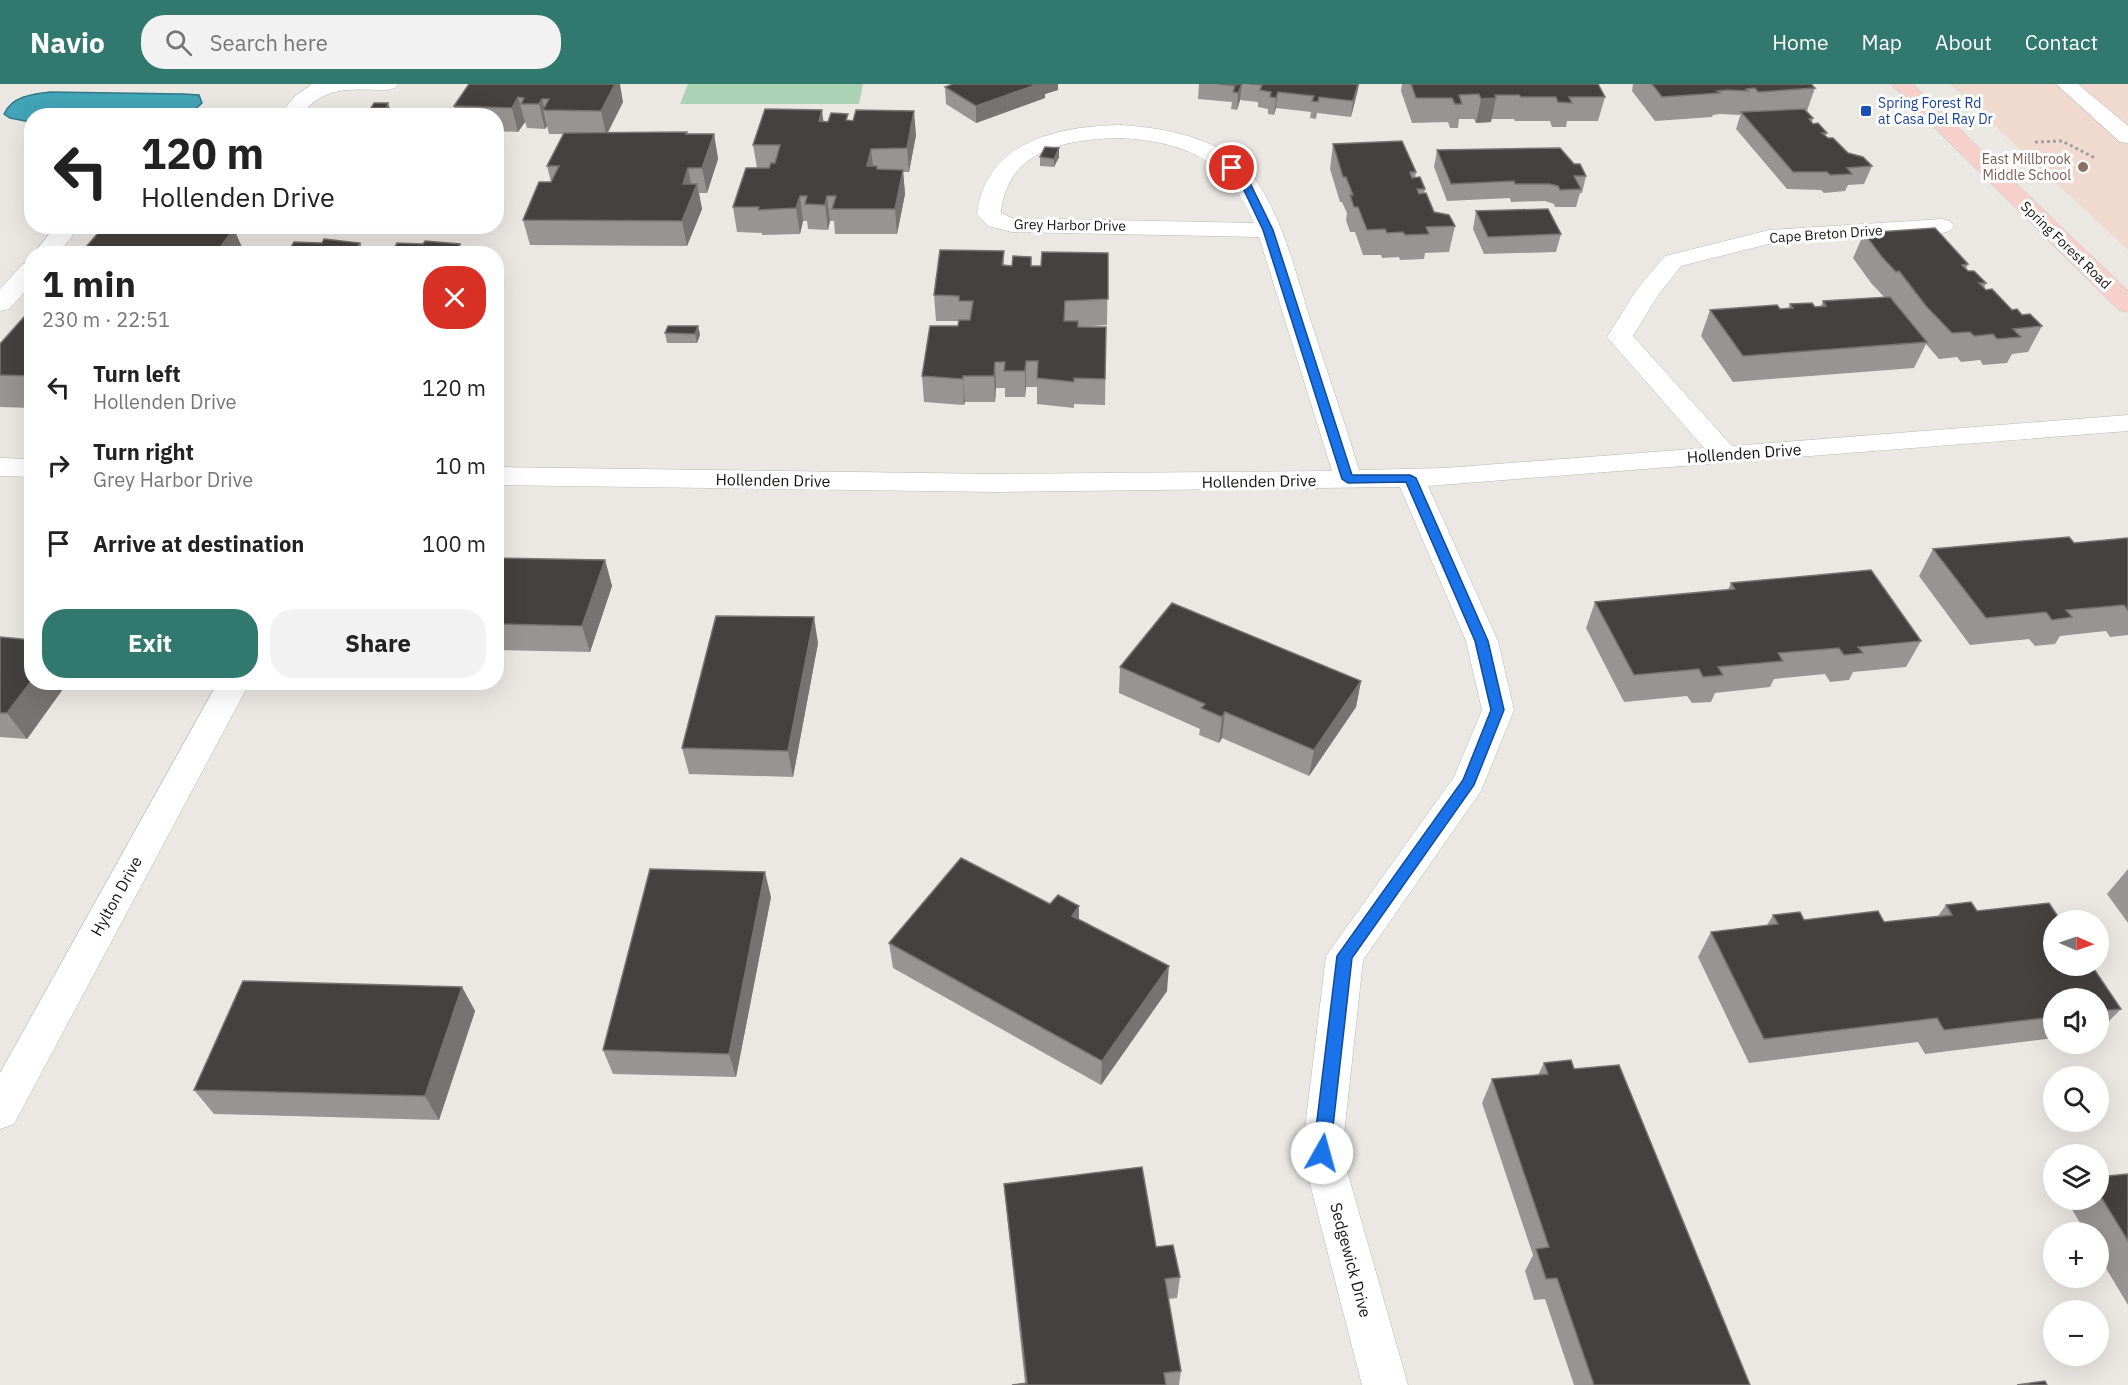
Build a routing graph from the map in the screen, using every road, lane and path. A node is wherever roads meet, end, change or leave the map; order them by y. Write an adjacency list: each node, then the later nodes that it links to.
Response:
1 (347, 84): 2 (street); 5 (street)
2 (388, 84)
3 (1901, 84): 15 (main road, Spring Forest Road)
4 (2066, 84): 6 (street)
5 (295, 108)
6 (2128, 137)
7 (2035, 142): 8 (path)
8 (2100, 160)
9 (1942, 226): 17 (street, Cape Breton Drive)
10 (1268, 230): 10 (street, Grey Harbor Drive); 22 (street, Grey Harbor Drive)
11 (62, 234): 12 (street)
12 (52, 246)
13 (24, 278): 14 (street)
14 (0, 304)
15 (2128, 305)
16 (2128, 423): 17 (street, Hollenden Drive)
17 (1724, 454): 21 (street, Hollenden Drive)
18 (0, 467): 19 (street)
19 (24, 468)
20 (504, 476): 22 (street, Hollenden Drive)
21 (1410, 478): 22 (street, Hollenden Drive); 25 (street, Sedgewick Drive)
22 (1348, 479)
23 (230, 690): 24 (street, Hylton Drive)
24 (0, 1111)
25 (1385, 1385)

